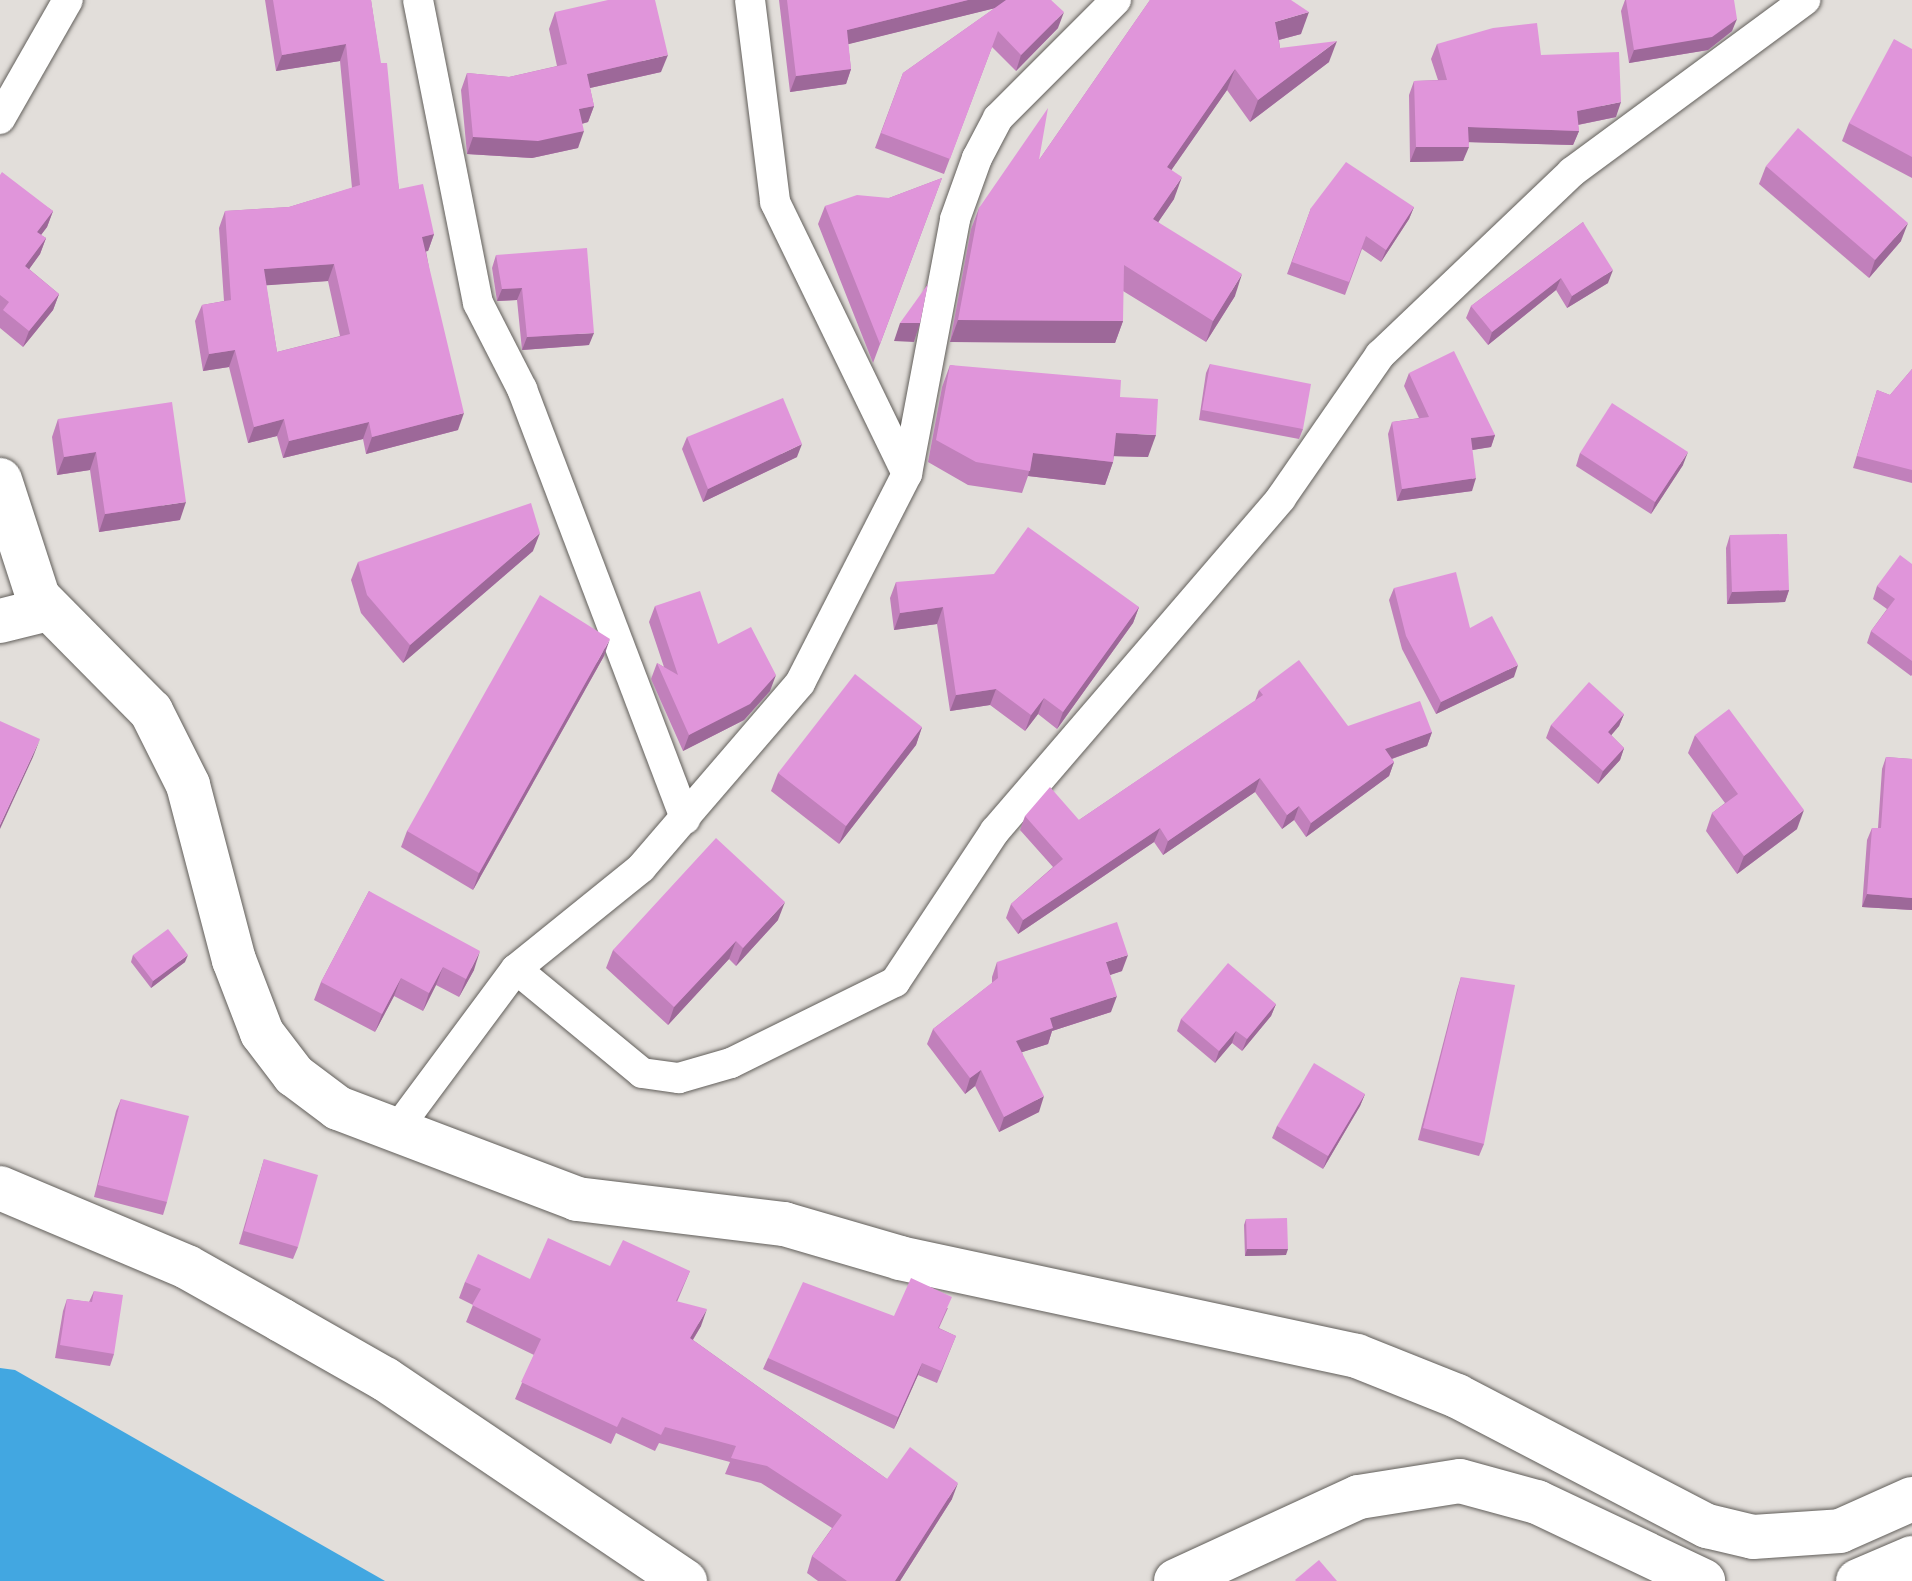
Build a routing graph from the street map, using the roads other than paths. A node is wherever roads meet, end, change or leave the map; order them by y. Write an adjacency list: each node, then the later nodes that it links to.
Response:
1 (68, 0): 6 (street)
2 (418, 0): 11 (street)
3 (750, 0): 7 (street)
4 (1116, 0): 7 (street)
5 (1805, 0): 12 (street)
6 (0, 119)
7 (907, 474): 11 (street)
8 (0, 480): 9 (main road)
9 (48, 609): 10 (main road); 13 (main road)
10 (0, 621)
11 (685, 819): 12 (street)
12 (516, 969): 13 (street)
13 (394, 1133): 15 (main road)
14 (0, 1188): 17 (main road)
15 (1912, 1499)
16 (1912, 1558): 20 (main road)
17 (685, 1581)
18 (1176, 1581): 19 (main road)
19 (1703, 1581)
20 (1858, 1581)

